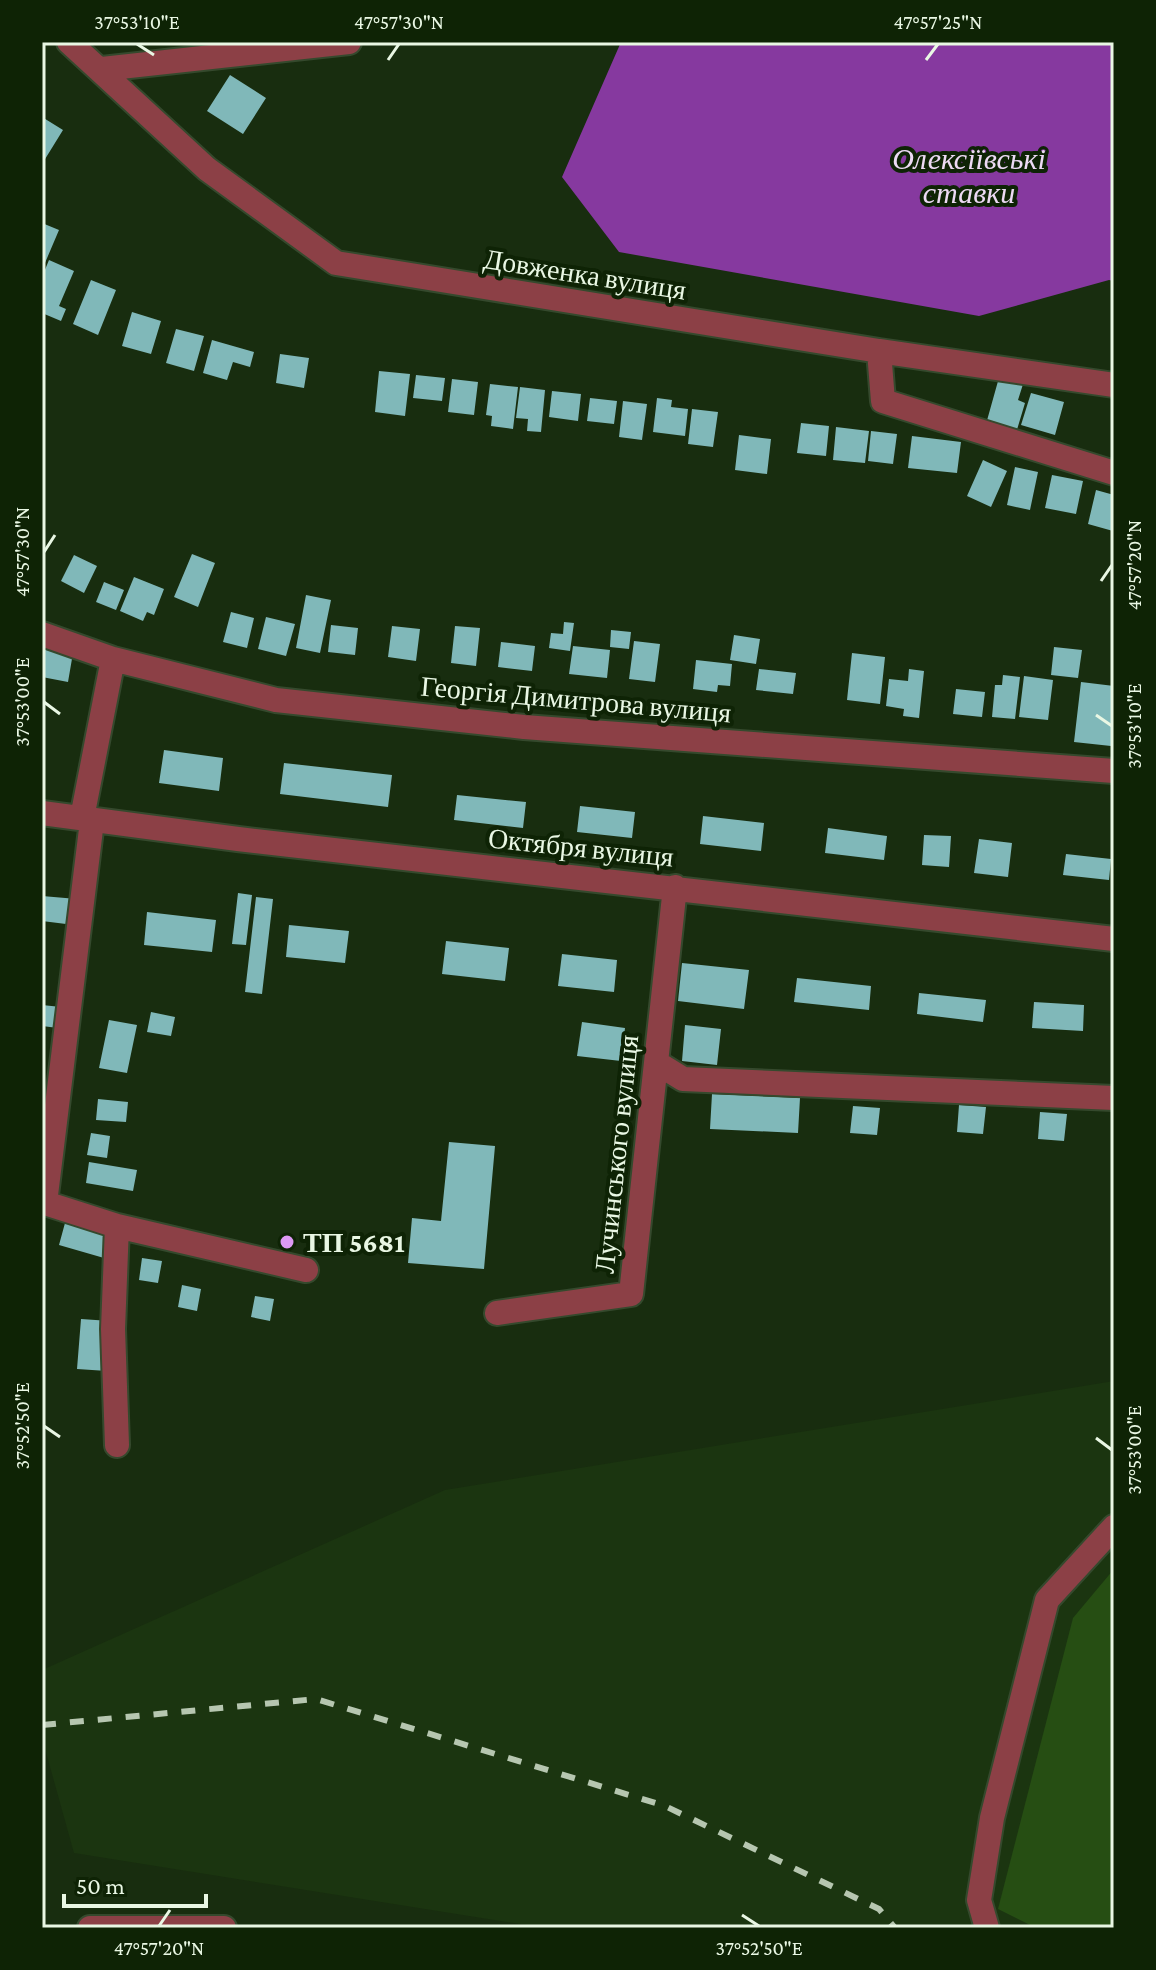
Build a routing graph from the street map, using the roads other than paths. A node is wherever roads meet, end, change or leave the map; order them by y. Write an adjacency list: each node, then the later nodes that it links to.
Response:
1 (69, 42): 3 (street, Довженка вулиця)
2 (349, 42): 3 (street)
3 (102, 69): 4 (street, Довженка вулиця)
4 (879, 351): 5 (street, Довженка вулиця); 6 (street)
5 (1114, 385)
6 (1114, 473)
7 (42, 634): 8 (street, Георгія Димитрова вулиця)
8 (113, 659): 9 (street, Георгія Димитрова вулиця); 11 (street)
9 (1114, 771)
10 (42, 813): 11 (street, Октября вулиця)
11 (87, 820): 12 (street, Октября вулиця); 16 (street)
12 (675, 887): 13 (street, Октября вулиця); 14 (street, Лучинського вулиця)
13 (1114, 939)
14 (657, 1063): 15 (street); 19 (street, Лучинського вулиця)
15 (1114, 1098)
16 (43, 1203): 17 (street)
17 (117, 1226): 18 (street); 20 (street)
18 (306, 1270)
19 (497, 1313)
20 (117, 1445)
21 (1114, 1527): 24 (street)
22 (90, 1928): 23 (street)
23 (224, 1928)
24 (987, 1928)

